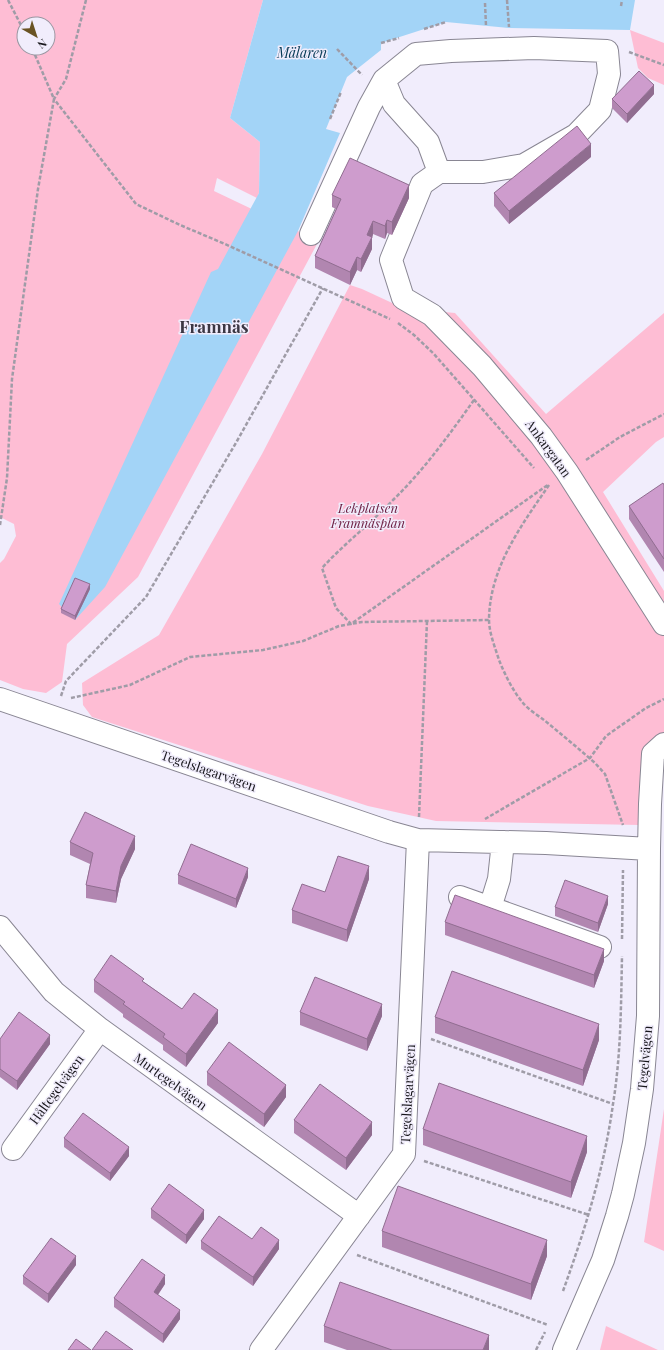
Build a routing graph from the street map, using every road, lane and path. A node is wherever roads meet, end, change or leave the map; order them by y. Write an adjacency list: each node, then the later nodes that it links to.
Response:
1 (8, 0): 7 (path)
2 (86, 0): 17 (path)
3 (507, 0): 9 (path)
4 (622, 0): 6 (path)
5 (485, 3): 8 (path)
6 (621, 6)
7 (16, 16)
8 (486, 26)
9 (509, 28)
10 (338, 49): 14 (path)
11 (607, 51): 13 (path); 15 (street); 19 (street)
12 (35, 56): 17 (path)
13 (664, 65)
14 (363, 76)
15 (384, 80): 19 (street); 20 (street)
16 (341, 92): 18 (path)
17 (54, 99): 21 (path); 28 (path)
18 (330, 119)
19 (439, 172): 25 (street, Ankargatan)
20 (311, 234)
21 (323, 288): 22 (path); 36 (path)
22 (474, 400): 24 (path); 32 (path)
23 (664, 414): 25 (path)
24 (537, 472)
25 (559, 478): 26 (path); 30 (path); 32 (path); 33 (street, Ankargatan)
26 (546, 480)
27 (0, 498): 28 (path)
28 (4, 502): 29 (path)
29 (0, 526)
30 (489, 620): 31 (path); 38 (path)
31 (427, 621): 32 (path); 40 (path)
32 (351, 624): 36 (path)
33 (664, 624)
34 (0, 699): 36 (street, Tegelslagarvägen)
35 (664, 699): 38 (path)
36 (55, 718): 40 (street, Tegelslagarvägen)
37 (659, 749): 43 (street, Tegelvägen)
38 (590, 758): 39 (path); 42 (path)
39 (481, 821)
40 (418, 840): 41 (street, Tegelslagarvägen); 51 (street, Tegelslagarvägen)
41 (503, 842): 42 (street, Tegelslagarvägen); 45 (street)
42 (623, 848): 43 (street, Tegelslagarvägen); 47 (path)
43 (649, 849): 63 (street, Tegelvägen)
44 (460, 897): 45 (street)
45 (490, 908): 48 (street)
46 (0, 927): 50 (street, Murtegelvägen)
47 (622, 943)
48 (600, 947)
49 (622, 951): 52 (path)
50 (100, 1029): 53 (street, Håltegelvägen); 56 (street, Murtegelvägen)
51 (410, 1031): 52 (path); 54 (street, Tegelslagarvägen)
52 (613, 1104): 55 (path)
53 (13, 1149)
54 (404, 1154): 55 (path); 56 (street, Tegelslagarvägen)
55 (589, 1215): 58 (path)
56 (359, 1216): 57 (street, Tegelslagarvägen)
57 (336, 1247): 60 (path); 61 (street, Tegelslagarvägen)
58 (561, 1297)
59 (551, 1320): 60 (path)
60 (548, 1325): 62 (path)
61 (261, 1350)
62 (536, 1350)
63 (564, 1350)

